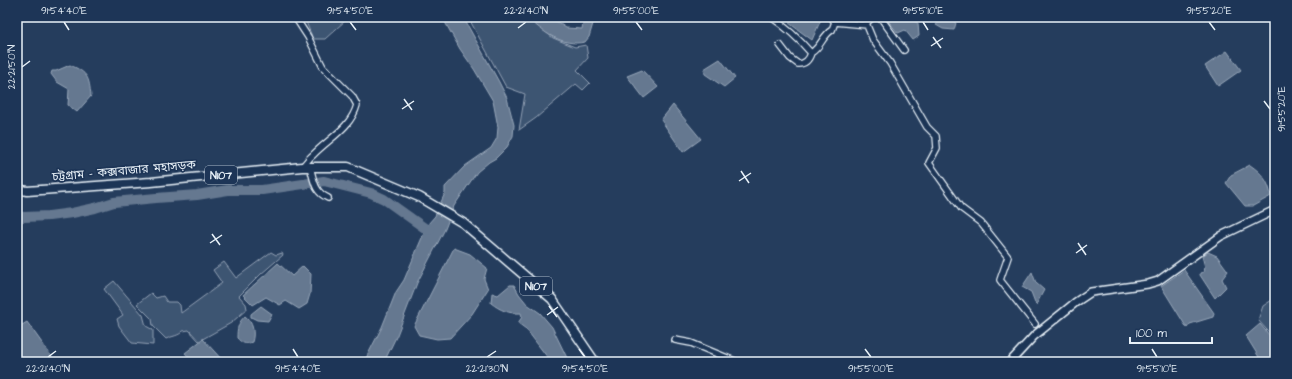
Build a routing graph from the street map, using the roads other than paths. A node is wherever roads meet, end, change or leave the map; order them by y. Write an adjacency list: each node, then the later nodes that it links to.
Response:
1 (295, 17): 11 (street)
2 (771, 17): 10 (street)
3 (831, 17): 6 (street)
4 (872, 17): 7 (street)
5 (880, 17): 9 (street)
6 (835, 22): 7 (street); 10 (street)
7 (867, 25): 15 (street)
8 (780, 45): 10 (street)
9 (904, 50)
10 (811, 53)
11 (306, 167): 12 (highway, চট্টগ্রাম - কক্সবাজার মহাসড়ক / N107); 13 (street); 17 (highway, চট্টগ্রাম - কক্সবাজার মহাসড়ক / N107)
12 (17, 189)
13 (328, 198)
14 (1275, 210): 19 (main road)
15 (1035, 324)
16 (674, 340): 18 (street)
17 (595, 362)
18 (737, 362)
19 (1010, 362)

